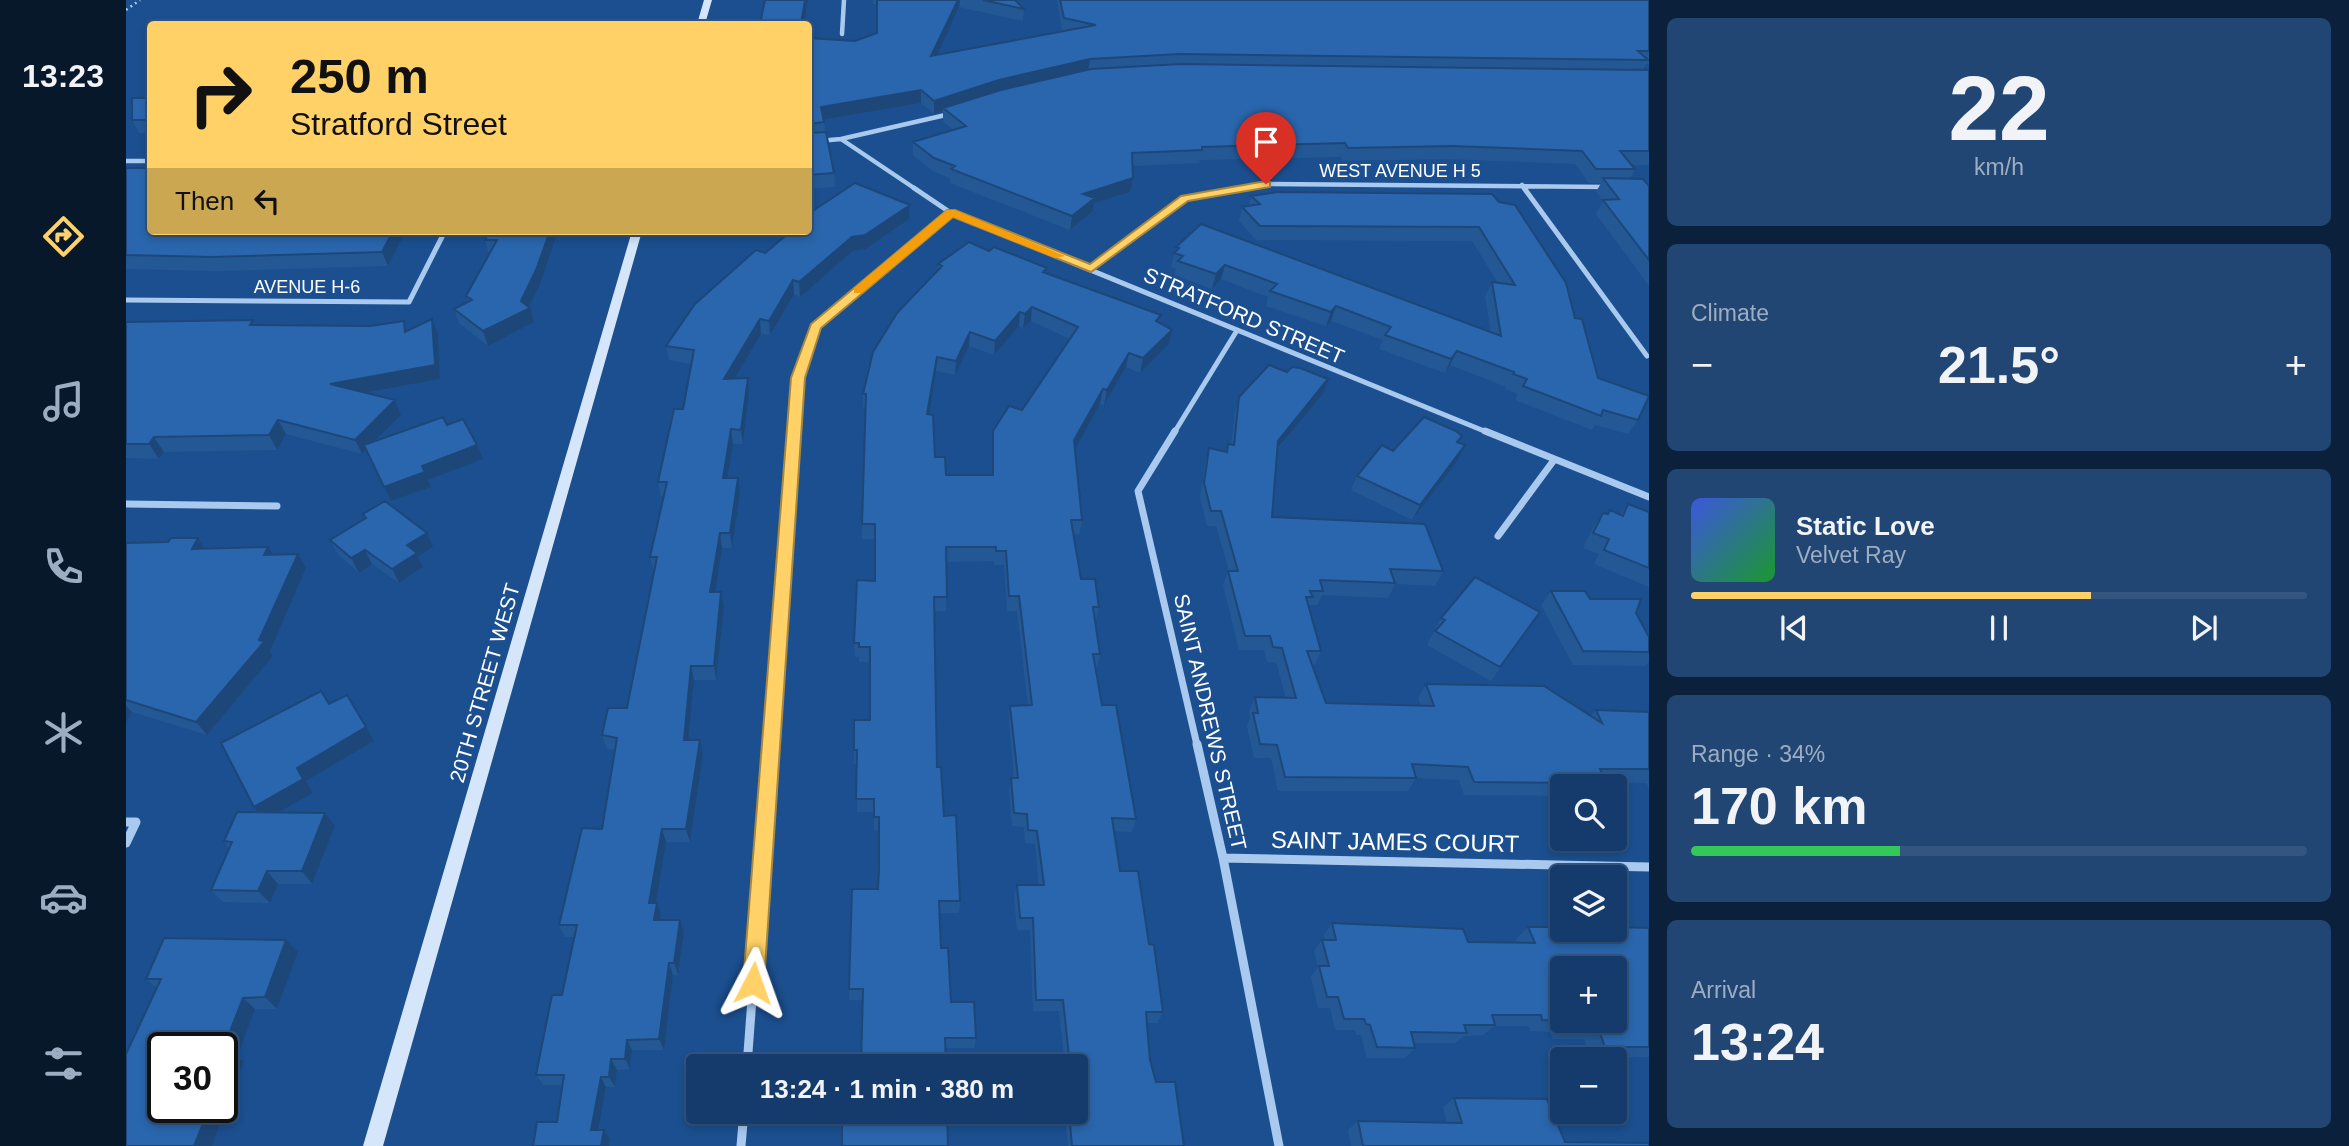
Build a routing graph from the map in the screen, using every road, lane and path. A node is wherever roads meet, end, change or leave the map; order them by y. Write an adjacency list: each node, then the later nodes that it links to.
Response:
1 (140, 0): 4 (path)
2 (708, 0): 5 (main road)
3 (844, 0): 6 (street)
4 (126, 10)
5 (702, 21)
6 (842, 34)
7 (961, 110): 8 (street)
8 (841, 139): 9 (street); 14 (street, STRATFORD STREET)
9 (812, 142)
10 (126, 161): 11 (street)
11 (147, 161)
12 (1522, 186): 13 (street, WEST AVENUE H 5); 17 (street, WEST AVENUE H 5); 20 (street)
13 (1611, 187)
14 (951, 213): 17 (street, STRATFORD STREET); 30 (street)
15 (443, 235): 18 (street, AVENUE H-6)
16 (636, 235): 32 (main road, 20TH STREET WEST)
17 (1091, 268): 19 (street, STRATFORD STREET)
18 (126, 300)
19 (1236, 332): 21 (street, STRATFORD STREET); 28 (street, SAINT ANDREWS STREET)
20 (1647, 356)
21 (1554, 460): 22 (street, STRATFORD STREET); 25 (street)
22 (1649, 497)
23 (126, 505): 24 (street)
24 (277, 506)
25 (1498, 536)
26 (126, 822): 27 (street)
27 (126, 843)
28 (1223, 858): 29 (street, SAINT JAMES COURT); 34 (street, SAINT ANDREWS STREET)
29 (1649, 867)
30 (748, 1054)
31 (743, 1124): 33 (street)
32 (373, 1146)
33 (741, 1146)
34 (1279, 1146)

